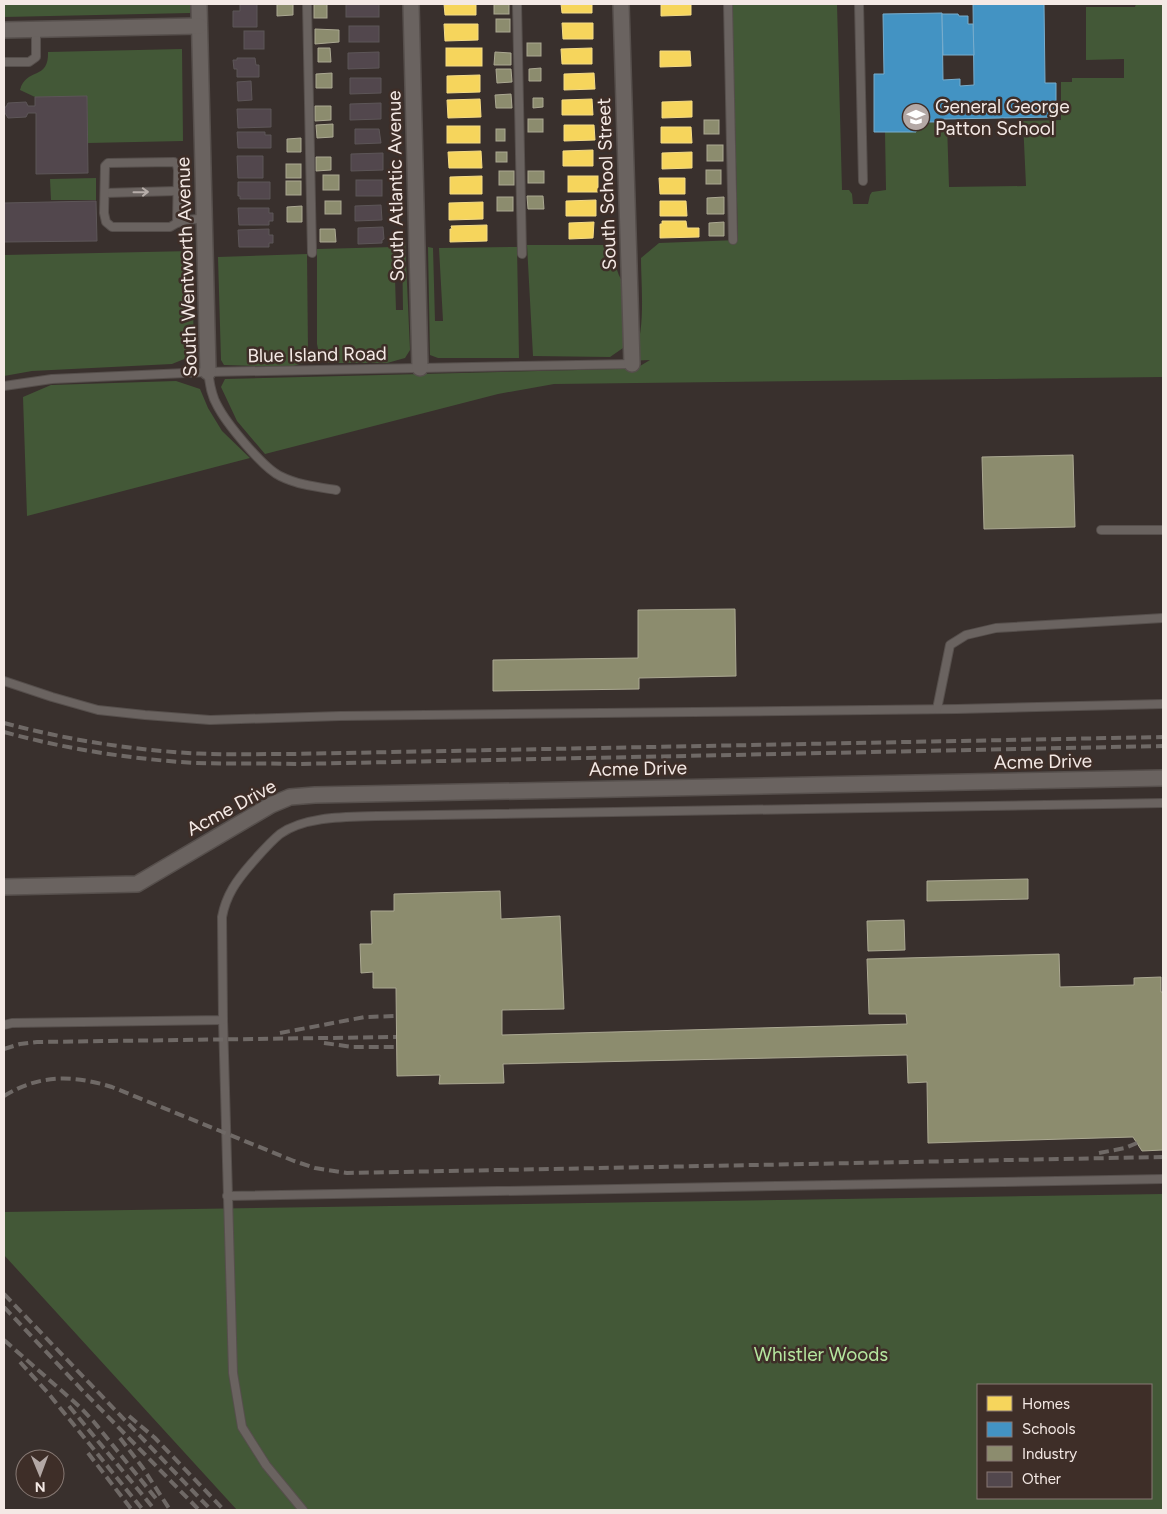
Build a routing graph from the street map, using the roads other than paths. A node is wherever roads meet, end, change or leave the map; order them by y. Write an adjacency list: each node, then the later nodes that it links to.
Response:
1 (199, 4): 8 (street, South Wentworth Avenue)
2 (307, 4): 18 (lane)
3 (411, 4): 21 (street, South Atlantic Avenue)
4 (518, 4): 19 (lane)
5 (621, 4): 20 (street, South School Street)
6 (728, 4): 17 (lane)
7 (859, 4): 12 (lane)
8 (199, 26): 10 (street); 15 (street, South Wentworth Avenue)
9 (4, 30): 10 (street)
10 (36, 30): 11 (lane)
11 (4, 62)
12 (863, 181)
13 (177, 192): 14 (lane, one-way to 13); 14 (lane); 16 (lane)
14 (104, 193): 16 (lane)
15 (204, 219): 16 (lane); 22 (street, South Wentworth Avenue)
16 (176, 223)
17 (733, 240)
18 (312, 253)
19 (522, 254)
20 (632, 364): 21 (lane, Blue Island Road)
21 (420, 368): 22 (lane, Blue Island Road)
22 (208, 372): 23 (lane, Blue Island Road); 24 (lane, South Wentworth Avenue)
23 (4, 386)
24 (336, 490)
25 (1101, 530): 26 (lane)
26 (1163, 530)
27 (1163, 618): 30 (lane)
28 (4, 681): 30 (lane)
29 (1163, 704): 30 (lane)
30 (937, 709)
31 (1163, 778): 33 (street, Acme Drive)
32 (1163, 803): 34 (lane)
33 (4, 887)
34 (223, 1020): 35 (lane); 37 (lane)
35 (4, 1025)
36 (1163, 1179): 37 (lane)
37 (228, 1196): 38 (lane)
38 (303, 1510)

